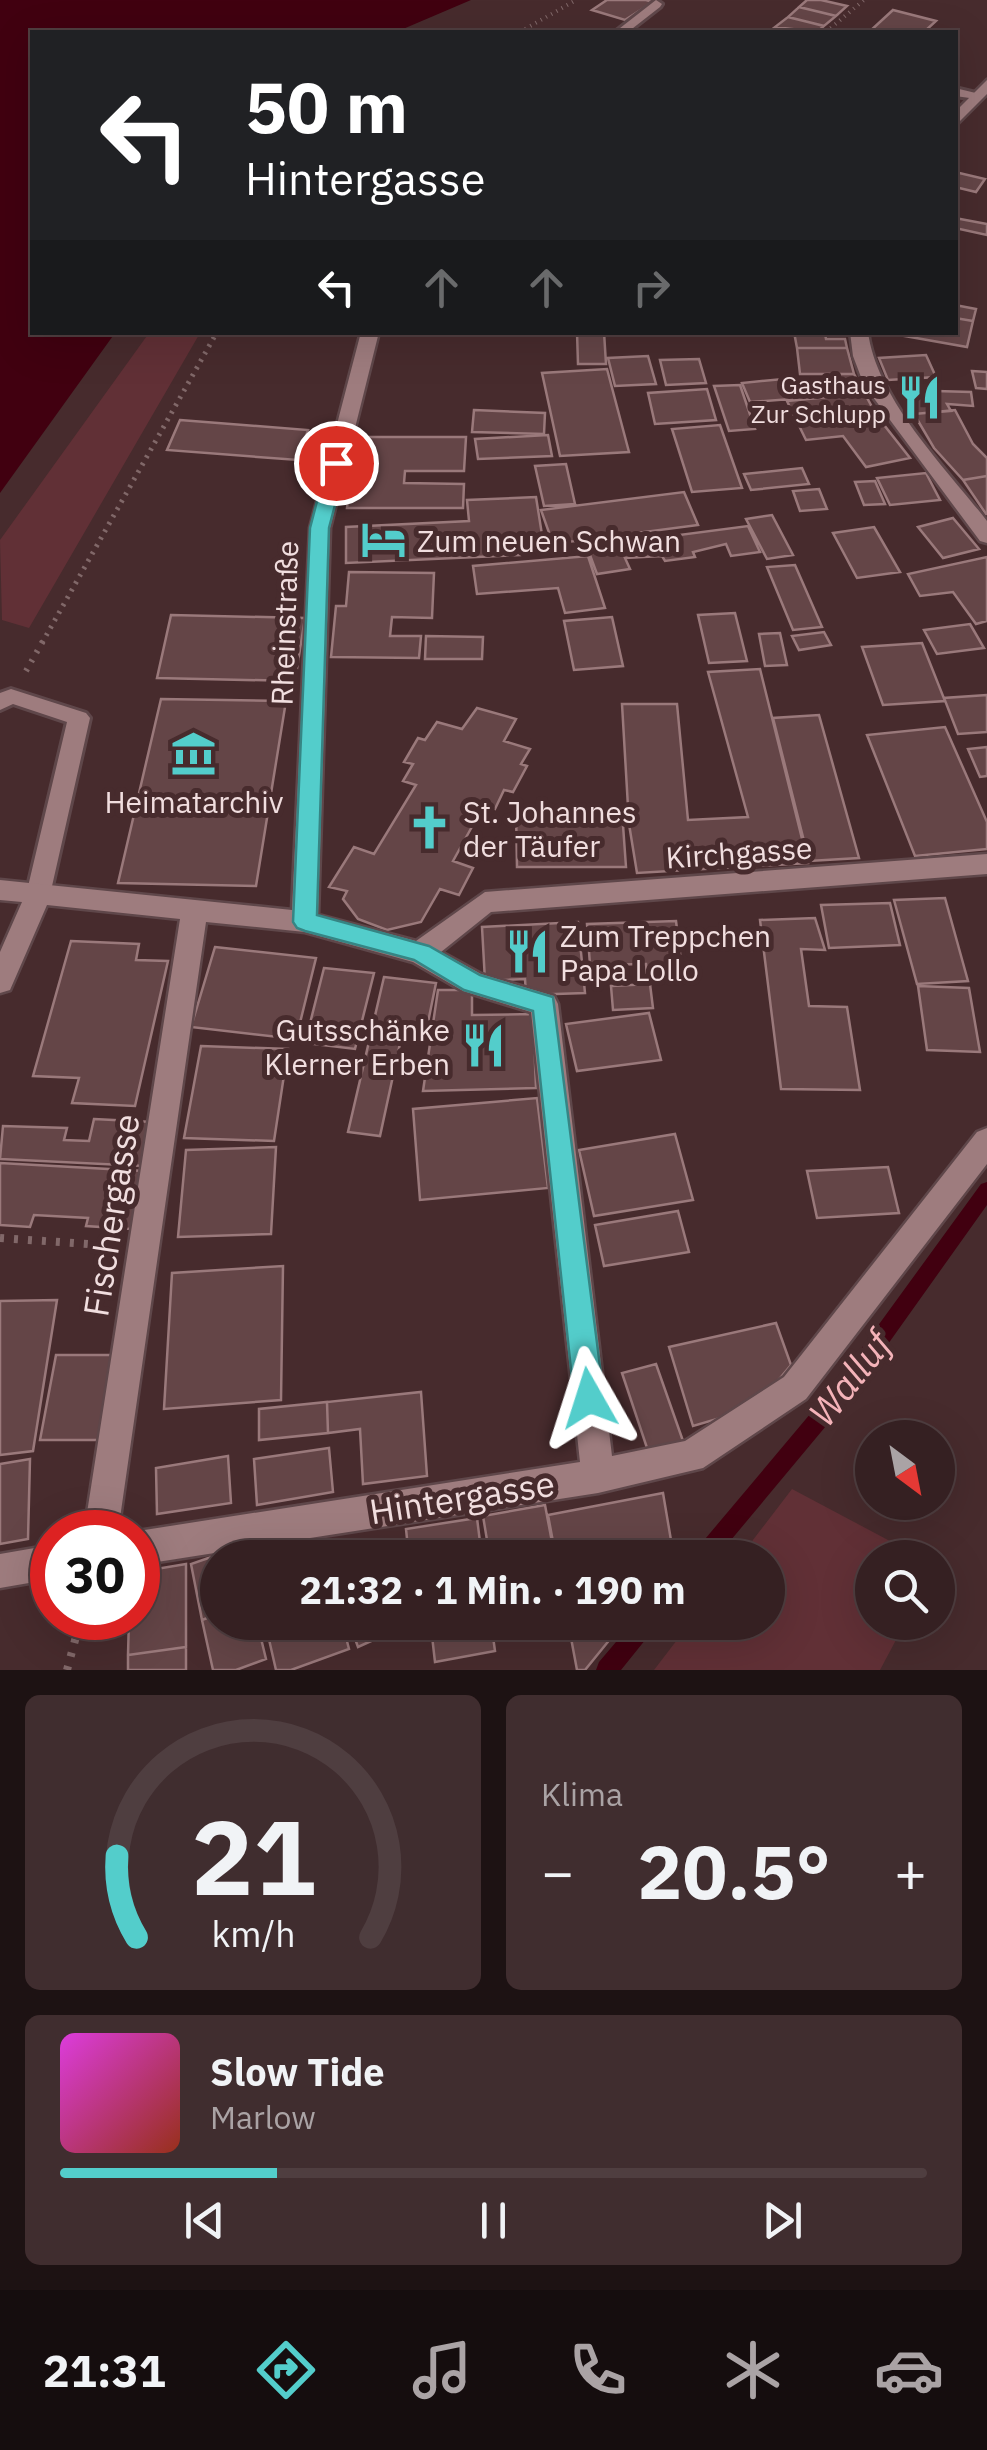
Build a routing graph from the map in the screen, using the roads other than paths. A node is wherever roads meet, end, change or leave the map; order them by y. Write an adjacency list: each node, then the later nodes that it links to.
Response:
1 (656, 4): 2 (lane)
2 (624, 30)
3 (982, 90): 4 (street)
4 (958, 118)
5 (369, 335): 13 (street, Rheinstraße)
6 (858, 335): 7 (street)
7 (987, 536)
8 (6, 699): 11 (lane)
9 (987, 864): 14 (street, Kirchgasse)
10 (0, 890): 11 (street)
11 (38, 895): 12 (street); 15 (street)
12 (195, 910): 13 (street); 18 (street, Fischergasse)
13 (305, 922): 14 (street)
14 (420, 952): 17 (street, Hintergasse)
15 (0, 982)
16 (987, 1141): 17 (street)
17 (598, 1476): 19 (street, Hintergasse)
18 (105, 1510)
19 (160, 1545)
20 (30, 1566): 21 (street)
21 (0, 1571)

